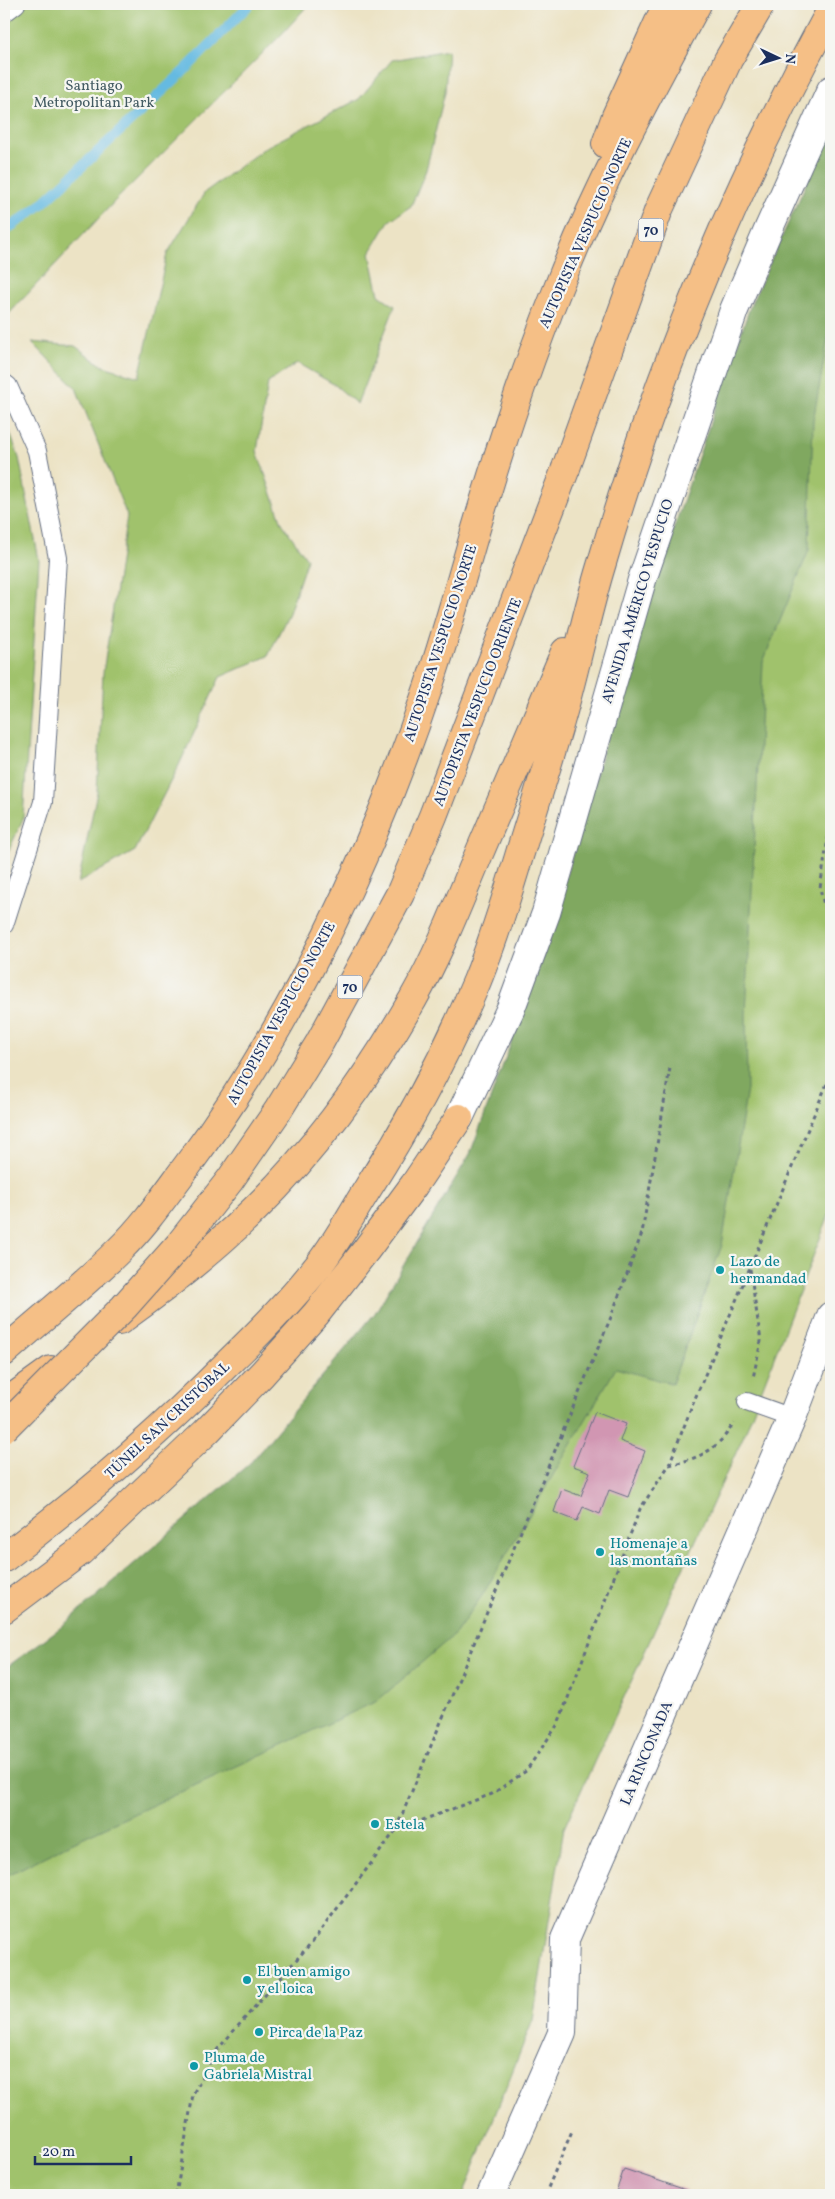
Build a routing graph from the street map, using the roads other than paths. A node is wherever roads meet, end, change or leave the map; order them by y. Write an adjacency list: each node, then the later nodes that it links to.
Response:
1 (16, 4): 6 (lane)
2 (667, 4): 8 (highway)
3 (697, 4): 8 (highway, AUTOPISTA VESPUCIO NORTE)
4 (761, 4): 18 (highway, AUTOPISTA VESPUCIO ORIENTE / 70, bridge)
5 (831, 10): 10 (highway)
6 (4, 13)
7 (831, 90): 12 (street, AVENIDA AMÉRICO VESPUCIO)
8 (559, 285): 14 (highway, AUTOPISTA VESPUCIO NORTE)
9 (4, 383): 11 (lane)
10 (600, 570): 16 (highway); 19 (highway, TÚNEL SAN CRISTÓBAL)
11 (4, 924)
12 (459, 1118): 19 (highway); 21 (highway)
13 (831, 1316): 17 (street, LA RINCONADA)
14 (4, 1352)
15 (747, 1402): 17 (lane)
16 (4, 1404)
17 (792, 1418): 22 (street, LA RINCONADA)
18 (4, 1428)
19 (57, 1518): 20 (highway, TÚNEL SAN CRISTÓBAL)
20 (4, 1558)
21 (4, 1610)
22 (492, 2195)

